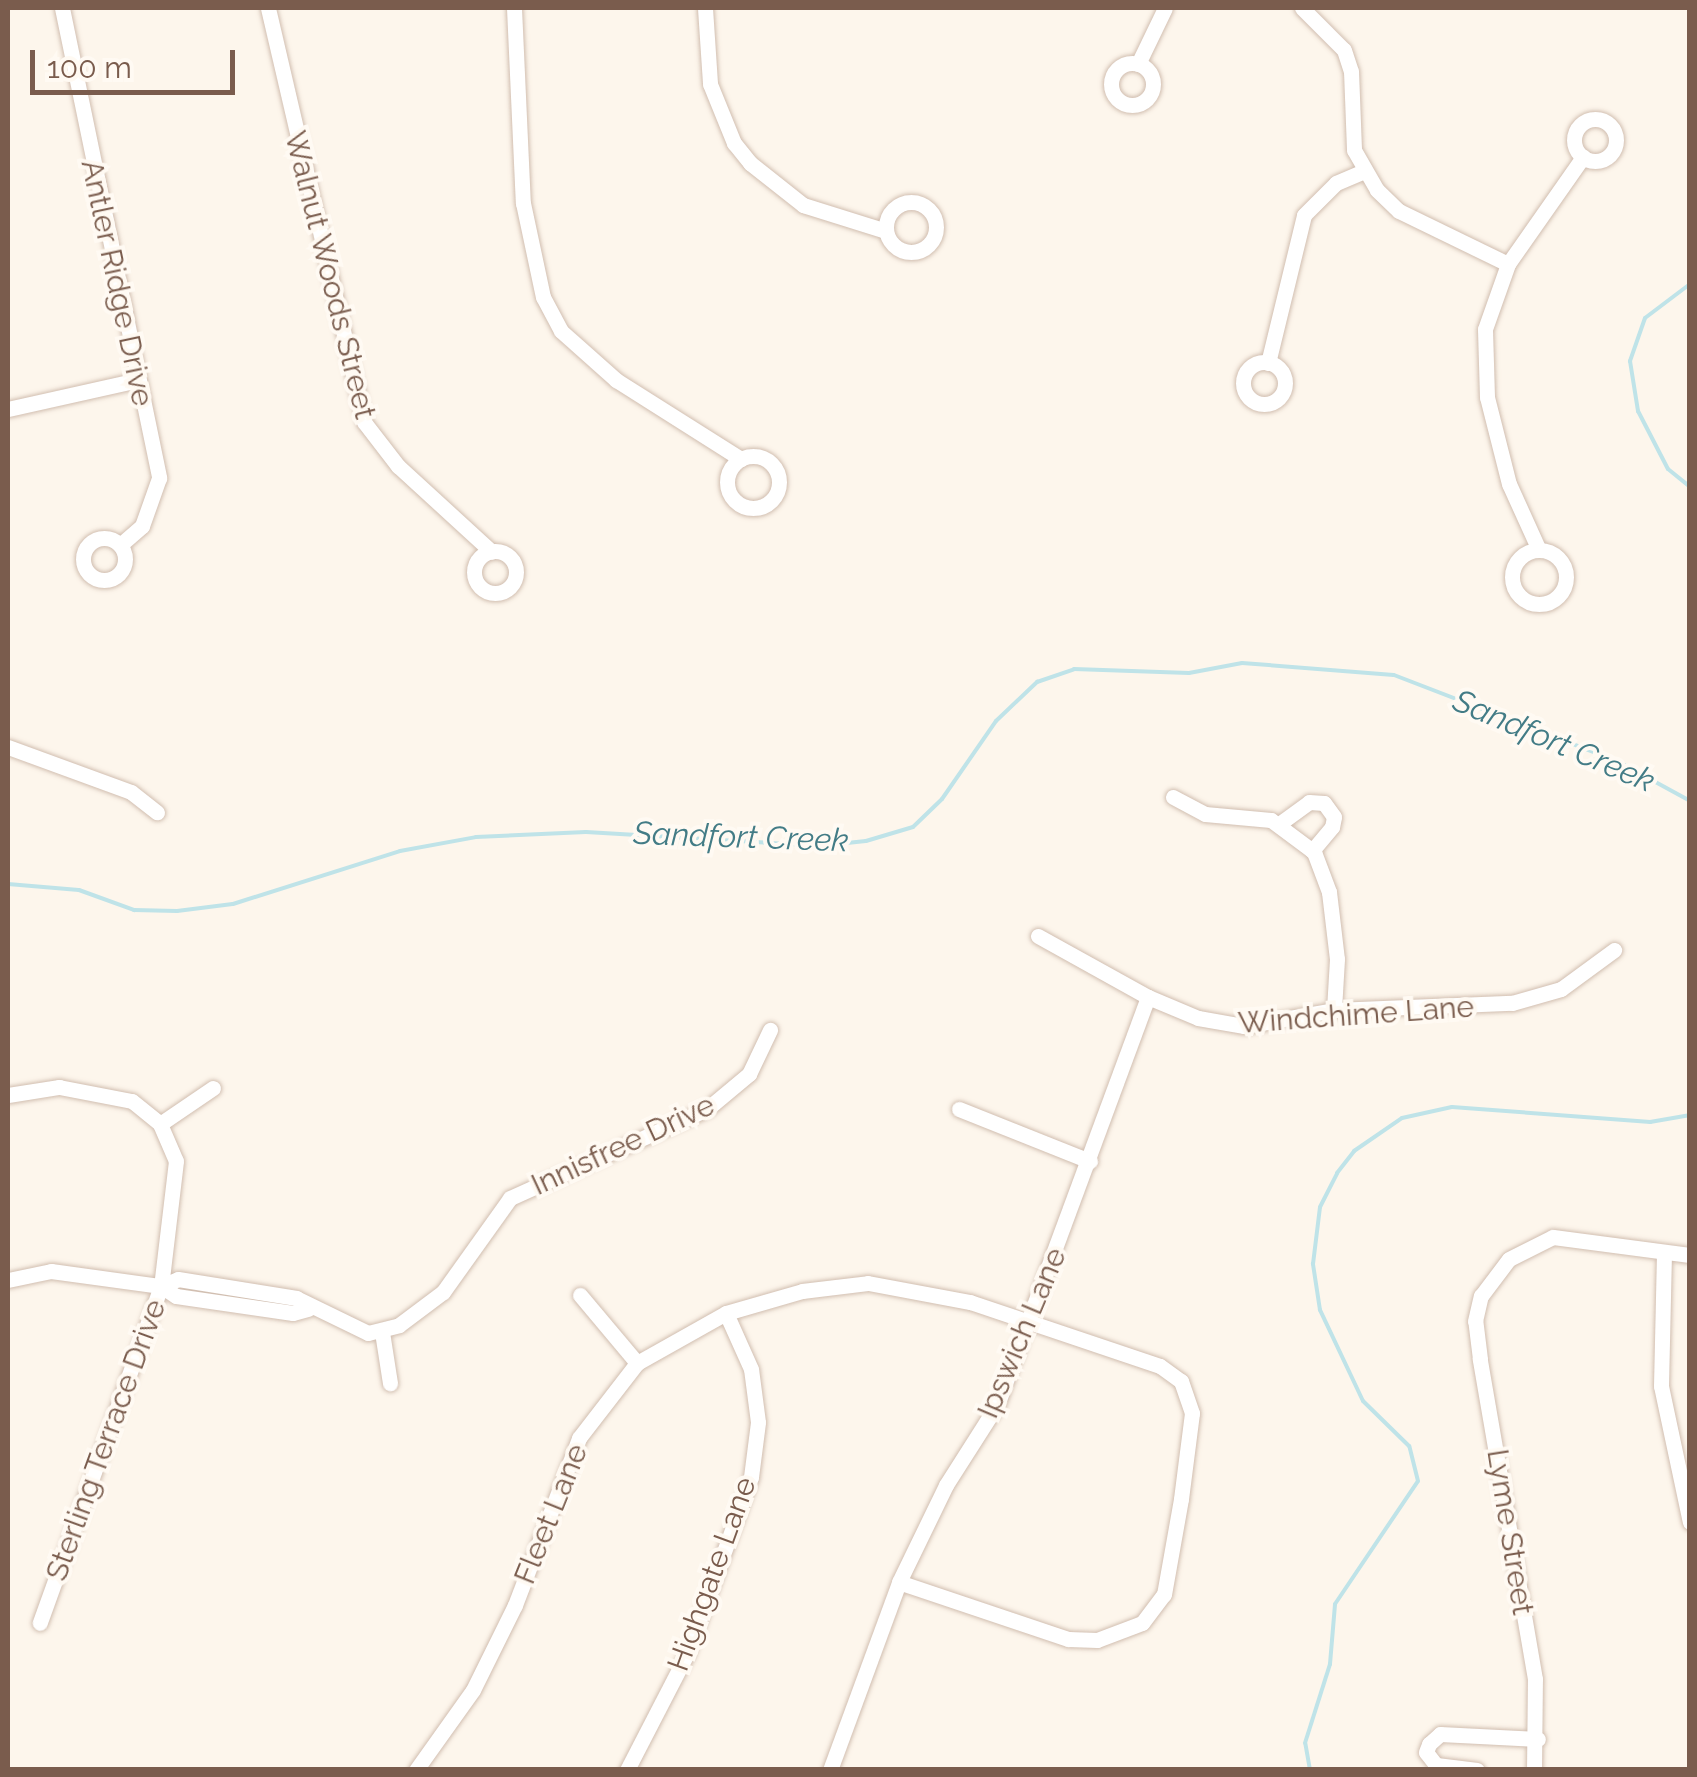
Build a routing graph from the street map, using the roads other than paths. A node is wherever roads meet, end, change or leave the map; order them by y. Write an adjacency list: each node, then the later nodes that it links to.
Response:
1 (62, 8): 13 (street, Antler Ridge Drive)
2 (268, 8): 18 (street, Walnut Woods Street)
3 (514, 8): 15 (street)
4 (705, 8): 10 (street)
5 (1165, 8): 7 (street)
6 (1302, 8): 9 (street)
7 (1138, 64)
8 (1583, 157): 11 (street)
9 (1364, 172): 11 (street); 12 (street)
10 (886, 232)
11 (1508, 264): 17 (street)
12 (1268, 363)
13 (138, 380): 14 (street); 16 (street, Antler Ridge Drive)
14 (8, 409)
15 (741, 458)
16 (120, 545)
17 (1538, 550)
18 (492, 552)
19 (8, 748): 21 (street)
20 (1173, 798): 22 (street)
21 (157, 812)
22 (1279, 824): 23 (street); 23 (street)
23 (1312, 851): 27 (street)
24 (1038, 936): 26 (street, Windchime Lane)
25 (1614, 950): 27 (street, Windchime Lane)
26 (1148, 997): 27 (street, Windchime Lane); 33 (street, Ipswich Lane)
27 (1334, 1010)
28 (770, 1030): 41 (street, Innisfree Drive)
29 (213, 1088): 32 (street)
30 (8, 1095): 32 (street)
31 (959, 1109): 33 (street)
32 (160, 1124): 37 (street, Sterling Terrace Drive)
33 (1090, 1161): 40 (street, Ipswich Lane)
34 (1664, 1252): 35 (street); 44 (street); 47 (street, Lyme Street)
35 (1690, 1255)
36 (8, 1280): 37 (street)
37 (161, 1286): 41 (street); 46 (street, Sterling Terrace Drive)
38 (580, 1295): 42 (street)
39 (726, 1313): 40 (street, Fleet Lane); 42 (street, Fleet Lane); 49 (street, Highgate Lane)
40 (1030, 1324): 45 (street, Ipswich Lane); 45 (street, Fleet Lane)
41 (382, 1332): 43 (street)
42 (637, 1363): 48 (street, Fleet Lane)
43 (390, 1383)
44 (1690, 1522)
45 (899, 1582): 50 (street, Ipswich Lane)
46 (40, 1623)
47 (1538, 1739): 51 (street); 52 (street, Lyme Street)
48 (425, 1767)
49 (627, 1770)
50 (830, 1770)
51 (1477, 1770)
52 (1534, 1770)

